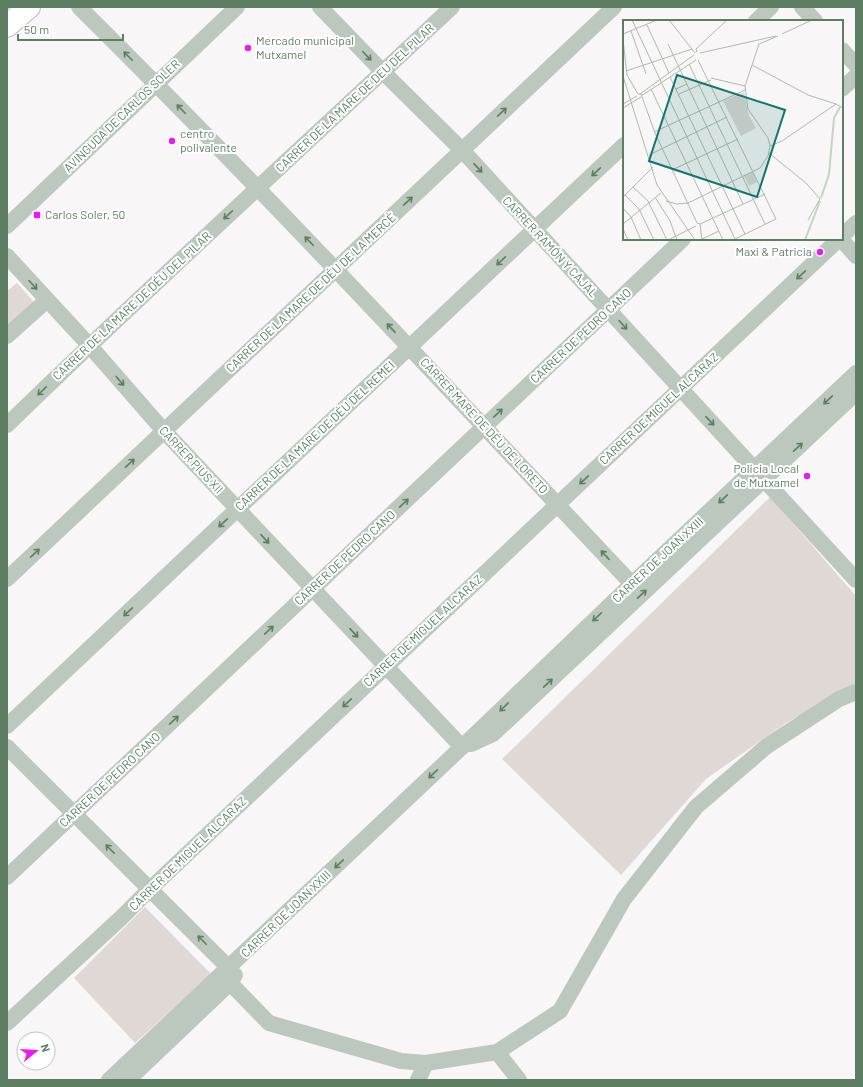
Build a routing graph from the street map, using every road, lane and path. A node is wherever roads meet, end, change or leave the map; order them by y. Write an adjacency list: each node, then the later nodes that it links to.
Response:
1 (29, 7): 11 (street)
2 (79, 7): 16 (street, CARRER MARE DE DÉU DE LORETO, one-way to 2)
3 (237, 7): 16 (street, AVINGUDA DE CARLOS SOLER)
4 (320, 7): 14 (street, CARRER RAMÓN Y CAJAL, one-way to 14)
5 (452, 7): 14 (street, CARRER DE LA MARE DE DEU DEL PILAR)
6 (614, 7): 19 (street, CARRER DE LA MARE DE DÉU DE LA MERCÈ, one-way to 6)
7 (772, 7): 9 (street)
8 (802, 7): 10 (street)
9 (757, 20)
10 (814, 20)
11 (7, 26)
12 (843, 51): 13 (street)
13 (856, 65)
14 (383, 72): 19 (street, CARRER RAMÓN Y CAJAL); 20 (street, CARRER DE LA MARE DE DEU DEL PILAR)
15 (856, 76): 17 (street)
16 (156, 84): 20 (street, CARRER MARE DE DÉU DE LORETO, one-way to 16); 22 (street, AVINGUDA DE CARLOS SOLER)
17 (843, 88)
18 (623, 146): 23 (street, CARRER DE LA MARE DE DÉU DEL REMEI, one-way to 23)
19 (462, 150): 23 (street, CARRER RAMÓN Y CAJAL, one-way to 23); 30 (street, CARRER DE LA MARE DE DÉU DE LA MERCÈ, one-way to 19)
20 (257, 188): 30 (street, CARRER MARE DE DÉU DE LORETO, one-way to 20); 34 (street, CARRER DE LA MARE DE DÉU DEL PILAR, one-way to 34)
21 (856, 223): 24 (street)
22 (7, 226)
23 (535, 230): 32 (street, CARRER RAMÓN Y CAJAL); 35 (street, CARRER DE LA MARE DE DÉU DEL REMEI, one-way to 35)
24 (843, 235)
25 (682, 240): 32 (street, CARRER DE PEDRO CANO)
26 (839, 240): 37 (street, CARRER DE MIGUEL ALCARAZ, one-way to 37)
27 (841, 240): 29 (street)
28 (7, 256): 31 (street, CARRER PIUS XII, one-way to 31)
29 (856, 256)
30 (336, 269): 35 (street, CARRER MARE DE DÉU DE LORETO, one-way to 30); 41 (street, CARRER DE LA MARE DE DÉU DE LA MERCÈ)
31 (47, 300): 33 (street); 34 (street, CARRER PIUS XII)
32 (608, 310): 37 (street, CARRER RAMÓN Y CAJAL, one-way to 37); 40 (street, CARRER DE PEDRO CANO, one-way to 32)
33 (7, 336)
34 (89, 345): 39 (street, CARRER DE LA MARE DE DÉU DEL PILAR, one-way to 39); 41 (street, CARRER PIUS XII, one-way to 41)
35 (409, 347): 40 (street, CARRER MARE DE DÉU DE LORETO); 44 (street, CARRER DE LA MARE DE DÉU DEL REMEI)
36 (856, 374): 42 (street, CARRER DE JOAN XXIII, one-way to 42)
37 (680, 389): 42 (street, CARRER RAMÓN Y CAJAL, one-way to 42); 43 (street, CARRER DE MIGUEL ALCARAZ, one-way to 43)
38 (856, 393): 42 (street, CARRER DE JOAN XXIII, one-way to 38)
39 (7, 425)
40 (484, 427): 43 (street, CARRER MARE DE DÉU DE LORETO); 48 (street, CARRER DE PEDRO CANO, one-way to 40)
41 (164, 431): 44 (street, CARRER PIUS XII); 45 (street, CARRER DE LA MARE DE DÉU DE LA MERCÈ, one-way to 41)
42 (759, 475): 46 (street, CARRER RAMÓN Y CAJAL); 47 (street, CARRER DE JOAN XXIII, one-way to 47); 53 (street, CARRER DE JOAN XXIII, one-way to 42)
43 (557, 505): 47 (street, CARRER MARE DE DÉU DE LORETO, one-way to 43); 49 (street, CARRER DE MIGUEL ALCARAZ)
44 (238, 509): 48 (street, CARRER PIUS XII, one-way to 48); 51 (street, CARRER DE LA MARE DE DÉU DEL REMEI, one-way to 51)
45 (7, 579)
46 (856, 580)
47 (632, 584): 53 (street, CARRER DE JOAN XXIII, one-way to 53)
48 (313, 589): 49 (street, CARRER PIUS XII, one-way to 49); 54 (street, CARRER DE PEDRO CANO, one-way to 48)
49 (386, 667): 53 (street, CARRER PIUS XII); 56 (street, CARRER DE MIGUEL ALCARAZ, one-way to 56)
50 (856, 692): 59 (street)
51 (7, 726)
52 (7, 746): 54 (street)
53 (462, 747): 57 (street, CARRER DE JOAN XXIII, one-way to 57)
54 (74, 814): 55 (street, CARRER DE PEDRO CANO); 56 (street, one-way to 54)
55 (7, 877)
56 (150, 889): 57 (street, one-way to 56); 58 (street, CARRER DE MIGUEL ALCARAZ)
57 (230, 976): 60 (street); 61 (street, CARRER DE JOAN XXIII); 62 (street, CARRER DE JOAN XXIII)
58 (7, 1023)
59 (496, 1052): 60 (street); 64 (street)
60 (426, 1063): 63 (street)
61 (109, 1080)
62 (128, 1080)
63 (418, 1080)
64 (519, 1080)

